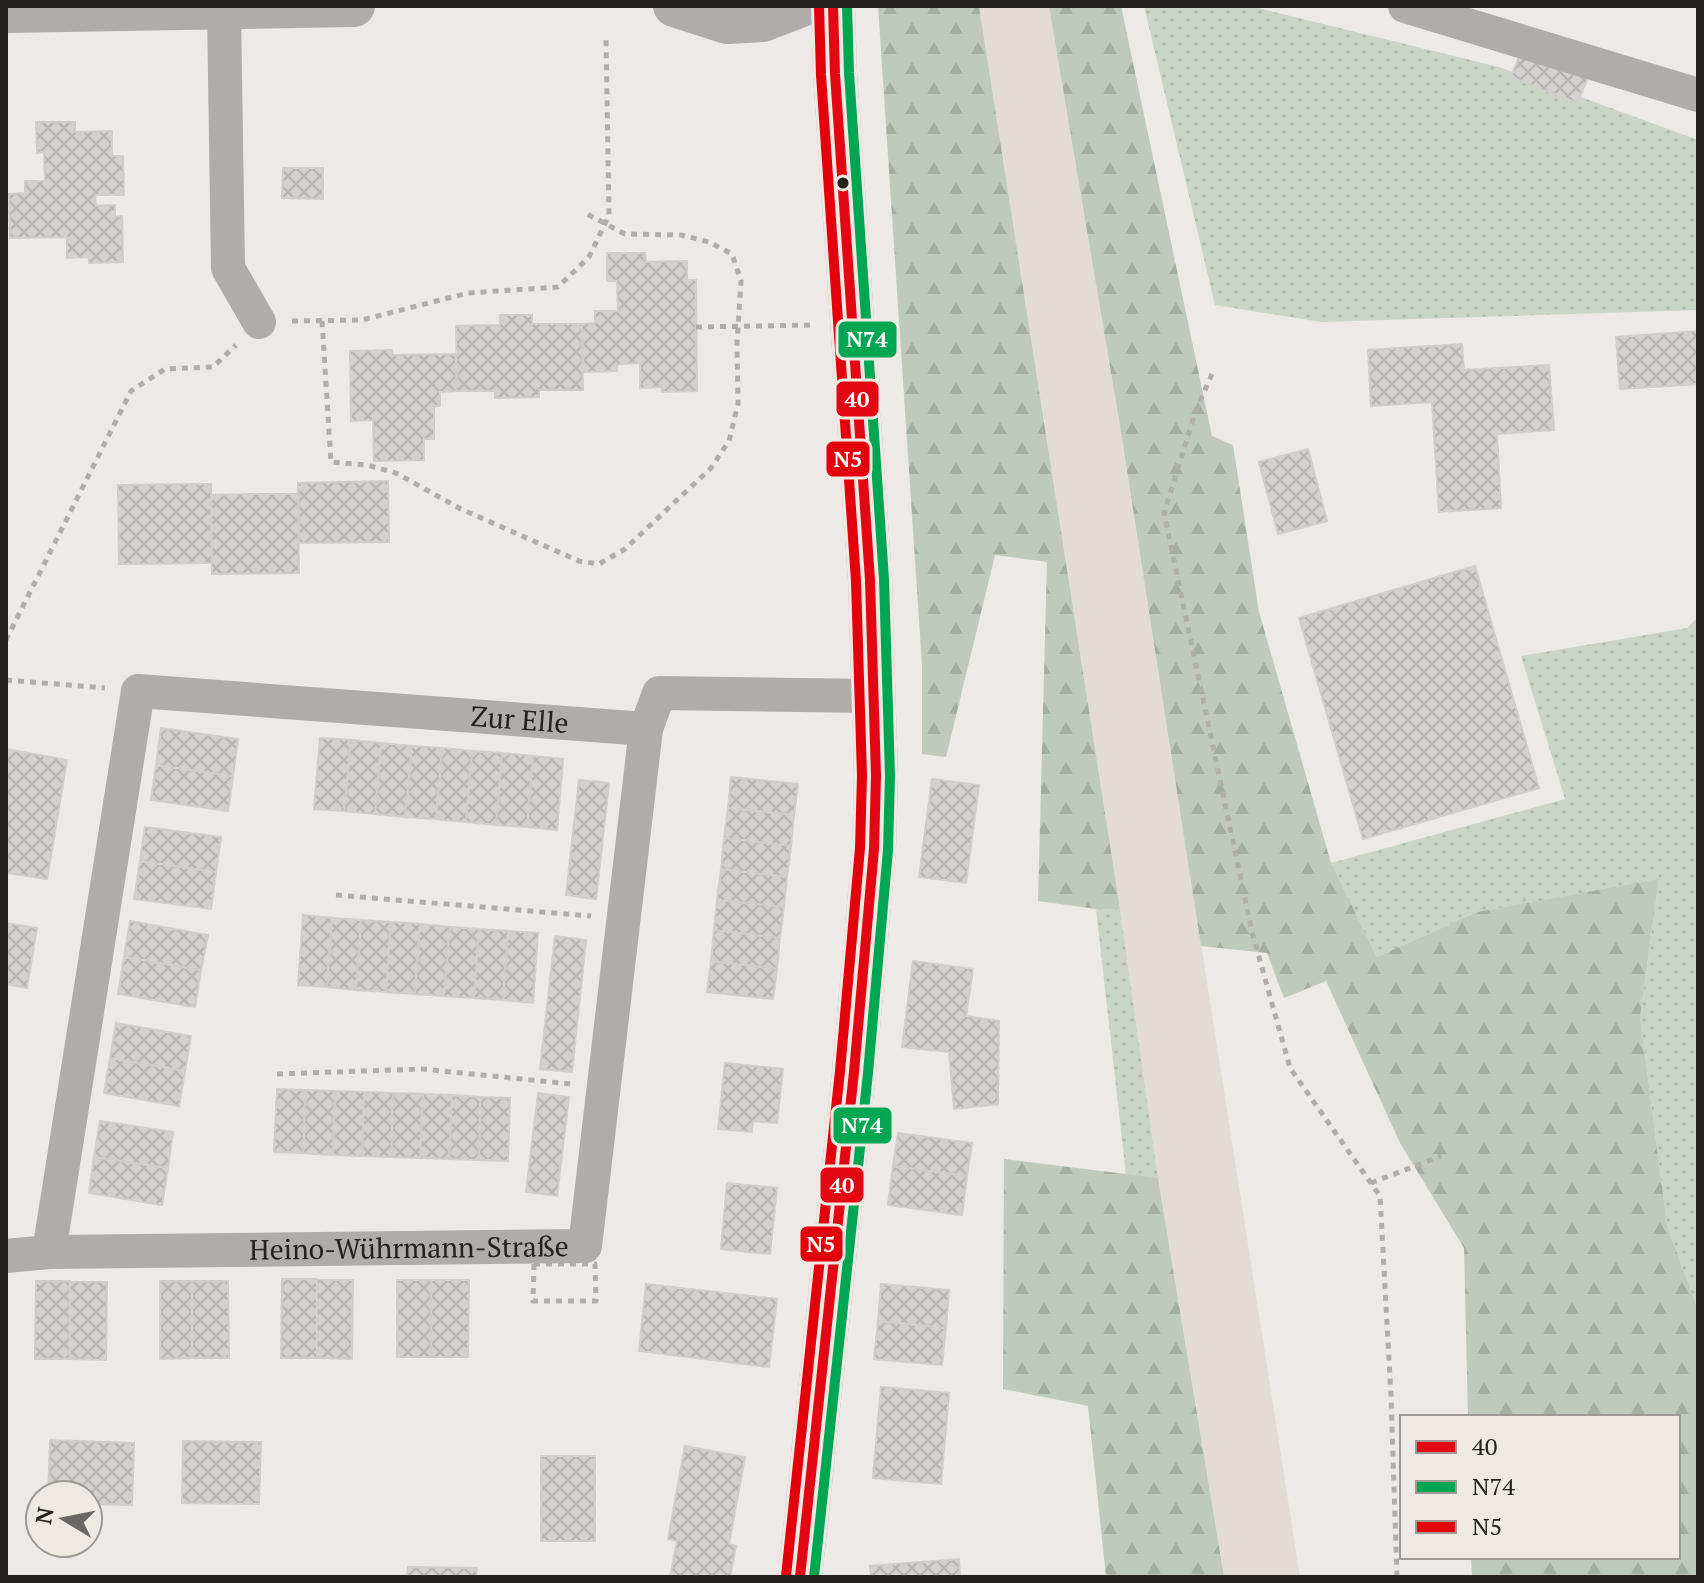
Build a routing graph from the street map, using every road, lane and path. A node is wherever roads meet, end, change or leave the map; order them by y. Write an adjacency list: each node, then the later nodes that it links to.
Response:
1 (354, 6): 7 (street)
2 (674, 6): 3 (street)
3 (802, 6)
4 (833, 6): 22 (main road)
5 (1405, 6): 10 (street)
6 (68, 8): 7 (street); 8 (street)
7 (224, 10): 14 (street)
8 (6, 12)
9 (606, 38): 12 (path)
10 (1698, 95)
11 (587, 214): 12 (path)
12 (605, 223): 13 (path); 17 (path)
13 (322, 321): 14 (path); 17 (path)
14 (259, 322): 19 (path)
15 (814, 325): 17 (path)
16 (696, 327): 17 (path)
17 (738, 327)
18 (1212, 374): 29 (path)
19 (6, 640)
20 (6, 680): 21 (path)
21 (138, 691): 23 (street, Zur Elle); 30 (street)
22 (875, 696): 23 (street); 32 (main road)
23 (646, 729): 25 (street, Heino-Wührmann-Straße)
24 (336, 895): 25 (path)
25 (624, 918): 27 (street, Heino-Wührmann-Straße)
26 (277, 1074): 27 (path)
27 (604, 1087): 30 (street, Heino-Wührmann-Straße)
28 (1441, 1156): 29 (path)
29 (1371, 1183): 33 (path)
30 (49, 1252): 31 (street, Heino-Wührmann-Straße)
31 (6, 1256)
32 (800, 1577)
33 (1397, 1577)

